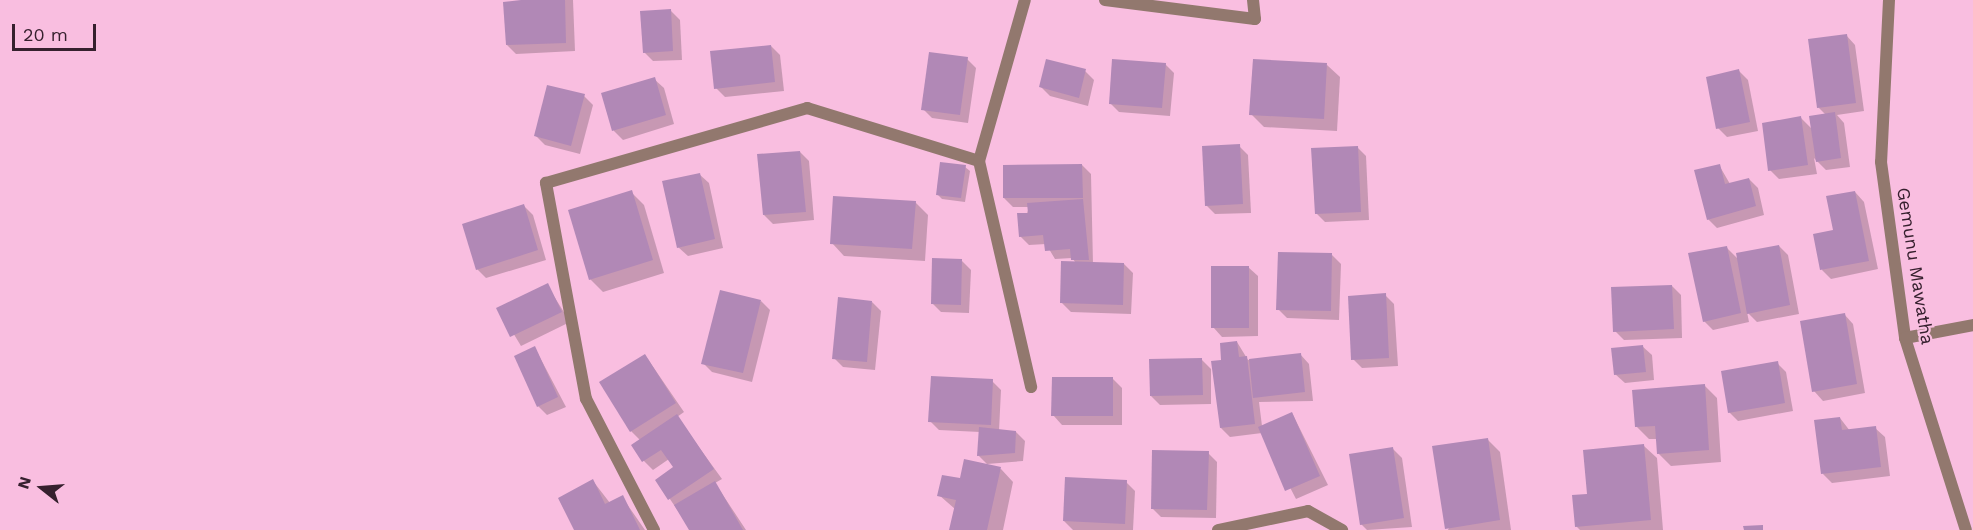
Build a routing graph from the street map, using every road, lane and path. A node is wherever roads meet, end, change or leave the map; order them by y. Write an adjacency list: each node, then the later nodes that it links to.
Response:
1 (1025, 0): 5 (street)
2 (1105, 0): 3 (street)
3 (1253, 0)
4 (1889, 0): 7 (street, Gemunu Mawatha)
5 (979, 161): 8 (street); 9 (street)
6 (1973, 325): 7 (street)
7 (1905, 338): 12 (street, Gemunu Mawatha)
8 (1031, 387)
9 (654, 530)
10 (1218, 530): 11 (street)
11 (1342, 530)
12 (1966, 530)

